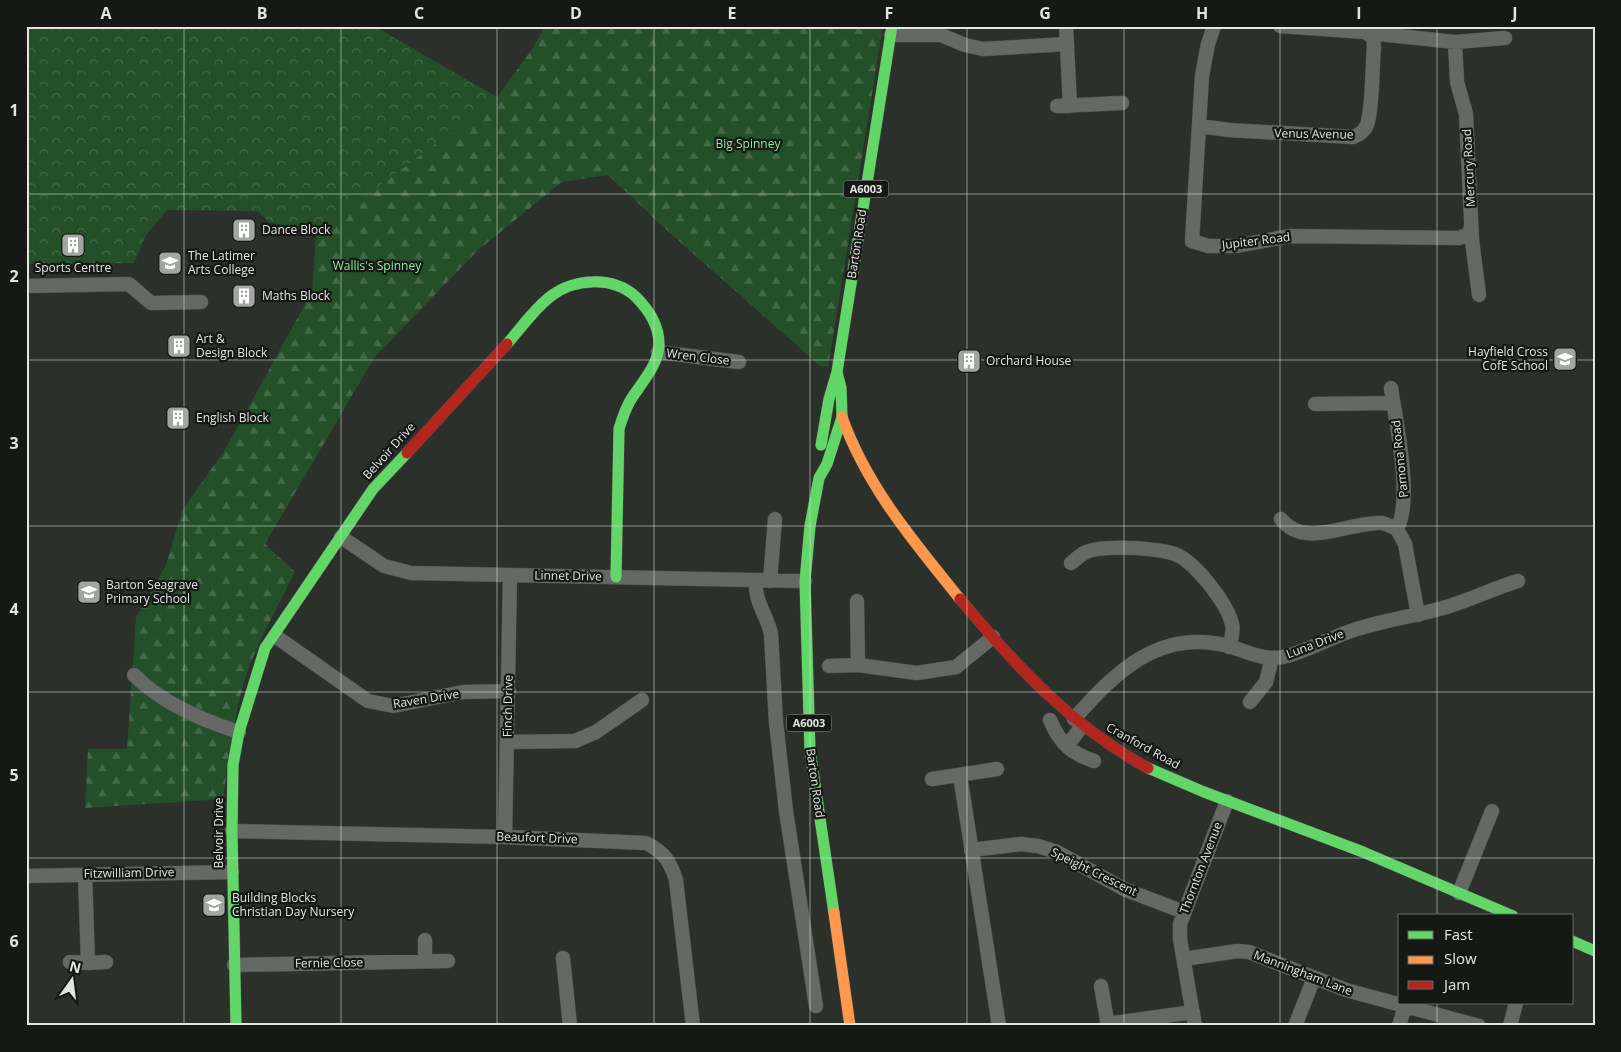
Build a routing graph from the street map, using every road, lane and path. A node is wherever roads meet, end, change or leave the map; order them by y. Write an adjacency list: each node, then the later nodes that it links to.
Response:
1 (1066, 26): 9 (street)
2 (1214, 26): 11 (street, Jupiter Road)
3 (1280, 26): 6 (street)
4 (892, 30): 9 (street); 18 (street, Barton Road / A6003)
5 (1414, 32): 6 (street); 8 (street)
6 (1373, 37): 11 (street, Venus Avenue)
7 (1505, 38): 8 (street)
8 (1455, 42): 12 (street, Mercury Road)
9 (1067, 44): 10 (street)
10 (1122, 103)
11 (1199, 126): 12 (street, Jupiter Road)
12 (1471, 227): 14 (street, Mercury Road)
13 (26, 286): 15 (street)
14 (1479, 295)
15 (201, 302)
16 (658, 352): 17 (street, Wren Close); 28 (street, Belvoir Drive); 31 (street, Belvoir Drive)
17 (739, 362)
18 (837, 372): 22 (street, Barton Road); 23 (street, Barton Road / A6003)
19 (1391, 388): 20 (street, Pamona Road)
20 (1393, 403): 21 (street); 27 (street, Pamona Road)
21 (1314, 404)
22 (842, 416): 23 (street, Barton Road); 24 (street, Cranford Road)
23 (830, 432): 24 (street); 33 (street, Barton Road / A6003)
24 (848, 435): 38 (street, Cranford Road)
25 (775, 519): 32 (street)
26 (1281, 519): 27 (street)
27 (1397, 529): 36 (street)
28 (341, 537): 30 (street, Linnet Drive); 37 (street, Belvoir Drive)
29 (1071, 563): 39 (street)
30 (510, 575): 31 (street, Linnet Drive); 44 (street, Finch Drive)
31 (616, 577): 32 (street, Linnet Drive)
32 (763, 581): 33 (street, Linnet Drive); 81 (street)
33 (805, 581): 88 (street, Barton Road / A6003)
34 (1518, 581): 36 (street, Luna Drive)
35 (857, 601): 41 (street)
36 (1418, 614): 40 (street, Luna Drive)
37 (275, 636): 44 (street, Raven Drive); 49 (street, Belvoir Drive)
38 (993, 637): 41 (street); 48 (street, Cranford Road)
39 (1229, 647): 40 (street, Luna Drive); 48 (street, Luna Drive)
40 (1272, 658): 46 (street)
41 (858, 665): 42 (street)
42 (829, 666)
43 (134, 675): 49 (street)
44 (509, 691): 50 (street, Finch Drive)
45 (642, 700): 50 (street)
46 (1250, 702)
47 (1050, 720): 51 (street)
48 (1078, 723): 51 (street, Luna Drive); 56 (street, Cranford Road)
49 (239, 732): 58 (street, Belvoir Drive)
50 (507, 742): 59 (street, Finch Drive)
51 (1067, 746): 52 (street)
52 (1094, 761)
53 (997, 769): 54 (street)
54 (960, 775): 55 (street); 60 (street)
55 (932, 779)
56 (1227, 801): 64 (street, Cranford Road); 65 (street, Thornton Avenue)
57 (1492, 811): 64 (street)
58 (232, 831): 59 (street, Beaufort Drive); 61 (street, Belvoir Drive)
59 (505, 837): 87 (street, Beaufort Drive)
60 (971, 850): 65 (street, Speight Crescent); 89 (street)
61 (232, 872): 62 (street, Fitzwilliam Drive); 77 (street, Belvoir Drive)
62 (85, 874): 63 (street, Fitzwilliam Drive); 76 (street)
63 (26, 876)
64 (1459, 893): 66 (street, Cranford Road)
65 (1184, 912): 71 (street, Thornton Avenue)
66 (1508, 914)
67 (425, 940): 72 (street)
68 (1574, 942): 69 (street)
69 (1595, 950)
70 (563, 958): 86 (street)
71 (1184, 959): 78 (street, Manningham Lane); 83 (street, Thornton Avenue)
72 (425, 961): 73 (street, Fernie Close); 77 (street, Fernie Close)
73 (448, 961)
74 (70, 962): 76 (street)
75 (106, 962): 76 (street)
76 (88, 963)
77 (234, 964): 85 (street, Belvoir Drive)
78 (1314, 978): 82 (street, Manningham Lane); 90 (street)
79 (1101, 986): 84 (street)
80 (1516, 1004): 93 (street)
81 (816, 1006)
82 (1404, 1006): 91 (street); 92 (street, Manningham Lane)
83 (1194, 1019): 84 (street)
84 (1107, 1025)
85 (236, 1026)
86 (570, 1026)
87 (693, 1026)
88 (850, 1026)
89 (999, 1026)
90 (1295, 1026)
91 (1399, 1026)
92 (1479, 1026)
93 (1510, 1026)

